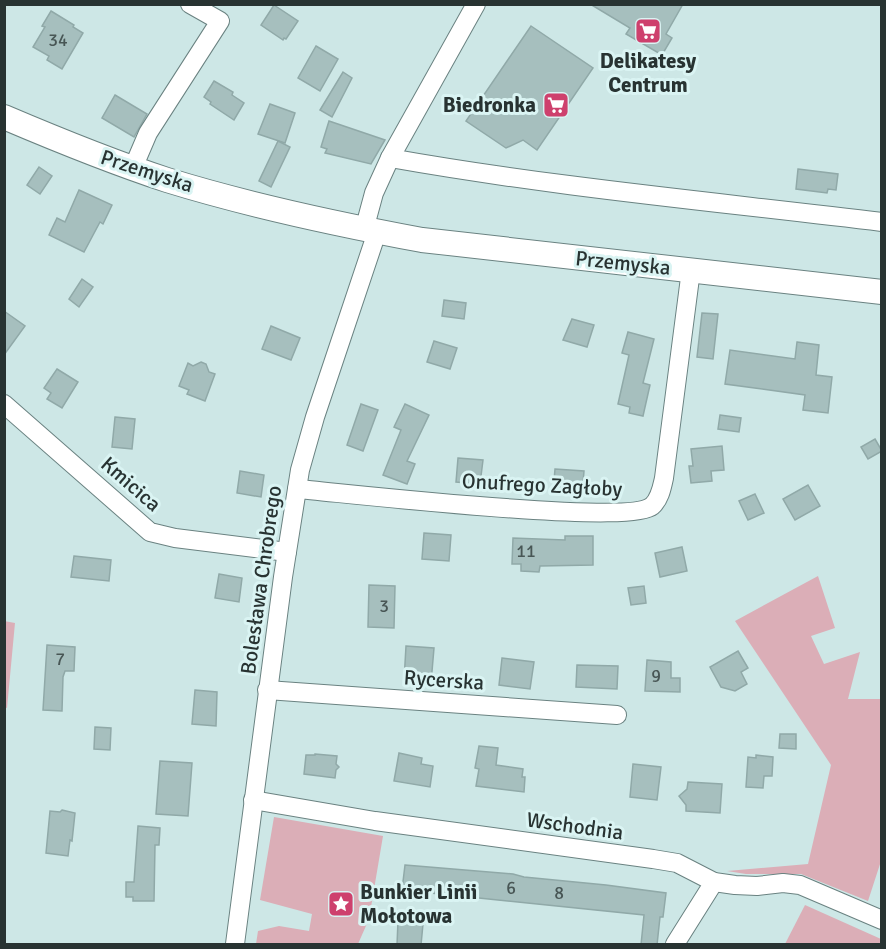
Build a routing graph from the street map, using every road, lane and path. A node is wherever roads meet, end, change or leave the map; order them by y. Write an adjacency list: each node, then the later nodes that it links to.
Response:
1 (190, 4): 5 (street)
2 (476, 4): 4 (street)
3 (4, 117): 5 (main road, Przemyska)
4 (390, 158): 6 (street); 7 (street)
5 (133, 168): 7 (main road, Przemyska)
6 (882, 222)
7 (370, 231): 8 (main road, Przemyska); 11 (street, Bolesława Chrobrego)
8 (691, 270): 9 (main road, Przemyska); 11 (street, Onufrego Zagłoby)
9 (882, 292)
10 (4, 404): 12 (street, Kmicica)
11 (297, 489): 12 (street, Bolesława Chrobrego)
12 (287, 552): 13 (street, Bolesława Chrobrego)
13 (267, 690): 14 (street, Rycerska); 15 (street, Bolesława Chrobrego)
14 (617, 715)
15 (253, 800): 16 (street, Wschodnia); 18 (street, Bolesława Chrobrego)
16 (714, 882): 17 (street, Wschodnia); 19 (street)
17 (882, 920)
18 (236, 945)
19 (675, 945)

